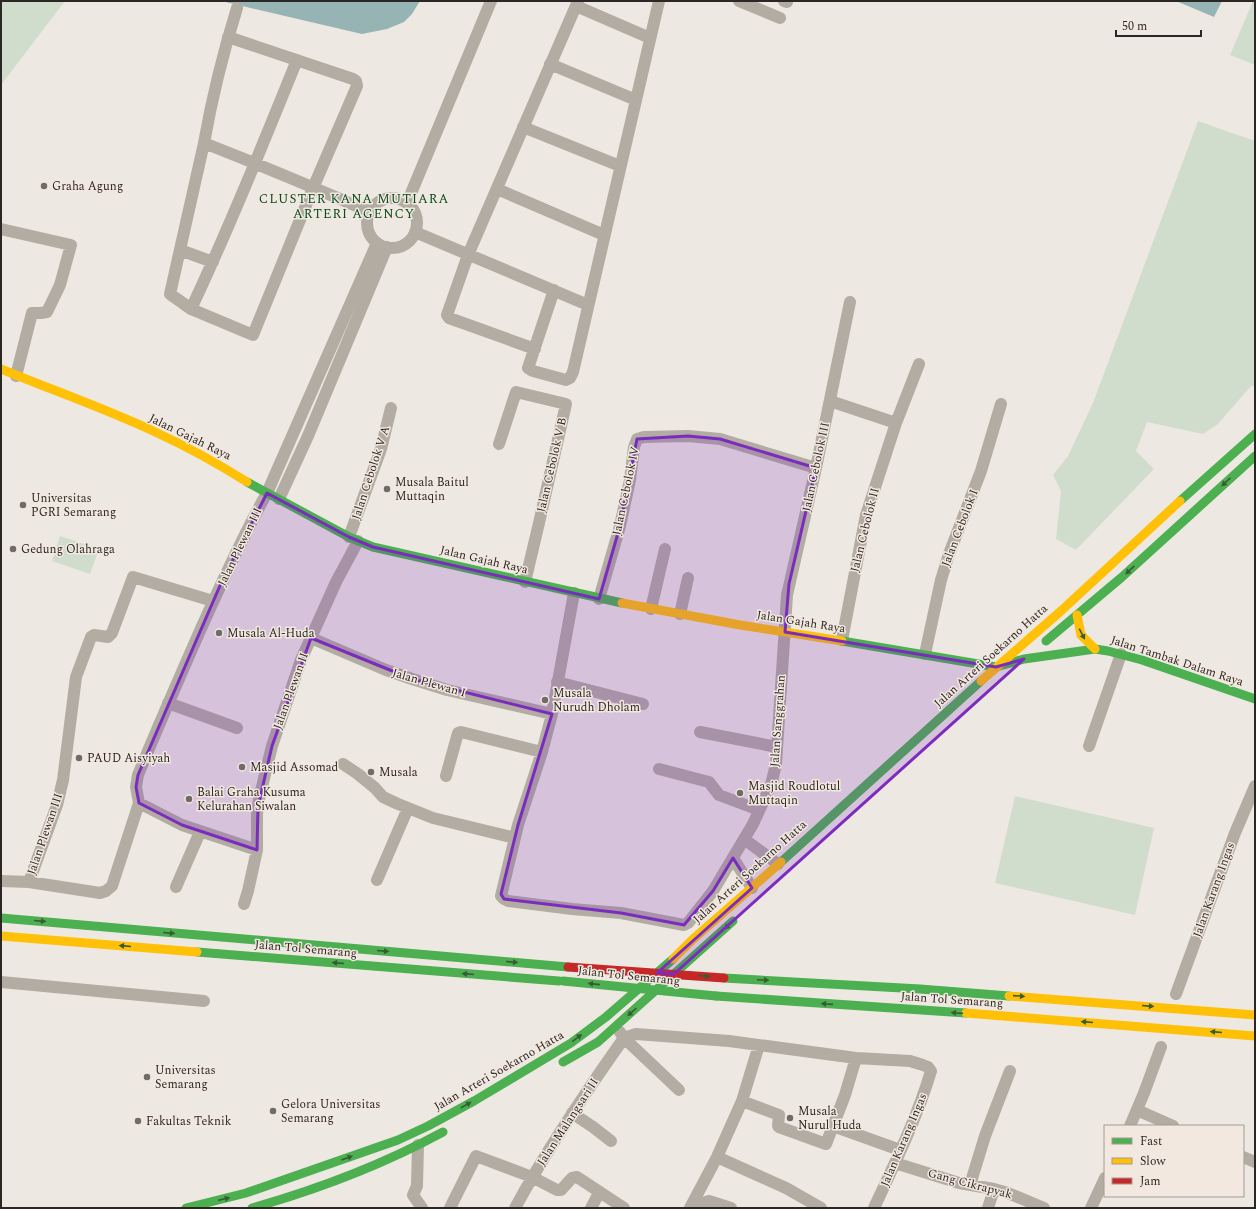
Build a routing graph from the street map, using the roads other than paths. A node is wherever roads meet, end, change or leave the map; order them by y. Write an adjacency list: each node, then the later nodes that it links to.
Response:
1 (491, 1): 18 (street)
2 (659, 1): 8 (street)
3 (739, 1): 6 (street)
4 (577, 3): 8 (street); 10 (street)
5 (237, 8): 7 (street)
6 (780, 18)
7 (228, 37): 9 (street); 13 (street)
8 (650, 38): 11 (street)
9 (297, 60): 14 (street); 16 (street)
10 (550, 64): 11 (street); 12 (street)
11 (636, 100): 15 (street)
12 (523, 127): 15 (street); 17 (street)
13 (204, 143): 14 (street); 24 (street)
14 (255, 163): 16 (street); 26 (street)
15 (620, 166): 22 (street)
16 (313, 188): 19 (street); 30 (street)
17 (497, 188): 22 (street); 25 (street)
18 (407, 203): 19 (street); 21 (street)
19 (370, 212): 23 (street)
20 (1, 229): 34 (street)
21 (415, 232): 23 (street); 25 (street)
22 (604, 235): 29 (street)
23 (382, 245): 39 (street, Jalan Plewan III); 41 (street)
24 (180, 250): 26 (street); 30 (street)
25 (468, 255): 27 (street); 31 (street)
26 (213, 262): 30 (street)
27 (554, 290): 29 (street); 31 (street)
28 (850, 302): 35 (street, Jalan Cebolok III)
29 (588, 305): 31 (street)
30 (191, 310)
31 (535, 349)
32 (919, 364): 38 (street, Jalan Cebolok II)
33 (1, 369): 34 (main road, Jalan Gajah Raya)
34 (16, 376): 45 (main road, Jalan Gajah Raya)
35 (830, 401): 38 (street); 44 (street, Jalan Cebolok III)
36 (1001, 404): 61 (street, Jalan Cebolok I)
37 (391, 408): 47 (street, Jalan Cebolok V A)
38 (896, 423): 59 (street, Jalan Cebolok II)
39 (294, 430): 41 (street); 45 (street, Jalan Plewan III)
40 (1255, 434): 64 (main road, Jalan Arteri Soekarno Hatta)
41 (308, 436): 46 (street)
42 (499, 444): 50 (street, Jalan Cebolok V B)
43 (1255, 456): 56 (main road, Jalan Arteri Soekarno Hatta, one-way to 56)
44 (816, 468): 52 (street, Jalan Cebolok IV); 57 (street, Jalan Cebolok III)
45 (267, 493): 46 (main road, Jalan Gajah Raya); 53 (street, Jalan Plewan III)
46 (279, 499): 47 (main road, Jalan Gajah Raya)
47 (353, 539): 50 (main road, Jalan Gajah Raya); 58 (street, Jalan Plewan II)
48 (665, 549): 54 (street)
49 (688, 578): 55 (street)
50 (525, 582): 51 (main road, Jalan Gajah Raya)
51 (574, 593): 52 (main road, Jalan Gajah Raya); 66 (street)
52 (599, 599): 54 (main road, Jalan Gajah Raya)
53 (213, 601): 68 (street, Jalan Plewan III); 91 (street, Jalan Plewan III)
54 (651, 609): 55 (main road, Jalan Gajah Raya)
55 (680, 614): 57 (main road, Jalan Gajah Raya)
56 (1077, 615): 60 (main road, one-way to 60); 63 (main road, Jalan Arteri Soekarno Hatta)
57 (785, 632): 59 (main road, Jalan Gajah Raya); 74 (street, Jalan Sanggrahan)
58 (311, 638): 70 (street, Jalan Plewan I); 86 (street, Jalan Plewan II)
59 (842, 640): 61 (main road, Jalan Gajah Raya)
60 (1095, 649): 62 (main road, Jalan Tambak Dalam Raya); 63 (main road, Jalan Tambak Dalam Raya)
61 (925, 654): 64 (main road, Jalan Gajah Raya)
62 (1121, 654): 67 (main road, Jalan Tambak Dalam Raya); 73 (street)
63 (1024, 660): 64 (main road, Jalan Tambak Dalam Raya); 65 (main road, Jalan Arteri Soekarno Hatta)
64 (996, 667): 88 (main road, Jalan Arteri Soekarno Hatta)
65 (1006, 676)
66 (557, 682): 69 (street); 70 (street)
67 (1255, 699)
68 (168, 703): 71 (street); 80 (street, Jalan Plewan III)
69 (643, 704)
70 (552, 714): 75 (street)
71 (237, 728)
72 (700, 732): 74 (street)
73 (1089, 746)
74 (777, 747): 82 (street, Jalan Sanggrahan)
75 (542, 752): 78 (street); 84 (street)
76 (343, 764): 81 (street)
77 (659, 769): 82 (street)
78 (446, 776)
79 (1255, 786): 99 (street, Jalan Karang Ingas)
80 (140, 803): 83 (street); 91 (street, Jalan Plewan III)
81 (408, 808): 84 (street); 89 (street)
82 (759, 810): 85 (street, Jalan Sanggrahan)
83 (200, 832): 86 (street); 92 (street)
84 (515, 838): 87 (street, Jalan Sanggrahan)
85 (744, 839): 87 (street, Jalan Sanggrahan); 88 (street)
86 (257, 850): 94 (street, Jalan Plewan II)
87 (733, 858): 93 (street)
88 (778, 864): 93 (main road, Jalan Arteri Soekarno Hatta)
89 (377, 880)
90 (1, 881): 91 (street)
91 (28, 882)
92 (176, 887)
93 (752, 888): 131 (main road, Jalan Arteri Soekarno Hatta, one-way to 93)
94 (244, 904)
95 (740, 915): 102 (main road, Jalan Arteri Soekarno Hatta, one-way to 102)
96 (1, 918): 101 (main road, Jalan Tol Semarang, one-way to 101, bridge)
97 (1, 936): 103 (main road, Jalan Tol Semarang, one-way to 97, bridge)
98 (1, 982): 100 (street)
99 (1176, 994)
100 (204, 1001)
101 (1255, 1015)
102 (616, 1027): 104 (street); 108 (main road, Jalan Arteri Soekarno Hatta)
103 (1255, 1036)
104 (624, 1038): 105 (street); 110 (street); 113 (street, Jalan Malangsari II)
105 (759, 1045): 107 (street); 111 (street)
106 (1161, 1046): 112 (street)
107 (856, 1058): 116 (street); 120 (street, Jalan Karang Ingas)
108 (557, 1065)
109 (1010, 1071): 127 (street)
110 (679, 1090)
111 (742, 1100): 116 (street); 121 (street)
112 (1137, 1110): 114 (street); 115 (street)
113 (572, 1113): 118 (street); 125 (street, Jalan Malangsari II)
114 (1130, 1125)
115 (1171, 1125)
116 (833, 1126): 120 (street)
117 (450, 1128): 119 (main road, Jalan Arteri Soekarno Hatta)
118 (611, 1141)
119 (418, 1145): 130 (main road, Jalan Arteri Soekarno Hatta); 133 (street)
120 (900, 1150): 124 (street, Jalan Karang Ingas)
121 (717, 1157): 138 (street); 141 (street)
122 (1244, 1157): 123 (street)
123 (1255, 1162)
124 (895, 1163): 127 (street, Gang Cikrapyak); 142 (street, Jalan Karang Ingas)
125 (532, 1177): 129 (street); 134 (street); 135 (street, Jalan Malangsari II)
126 (1104, 1180): 145 (street)
127 (970, 1185): 128 (street, Gang Cikrapyak)
128 (994, 1188): 143 (street); 144 (street, Gang Cikrapyak)
129 (599, 1193): 136 (street); 137 (street)
130 (287, 1203): 132 (main road, Jalan Arteri Soekarno Hatta)
131 (186, 1208)
132 (252, 1208)
133 (422, 1208)
134 (450, 1208)
135 (515, 1208)
136 (591, 1208)
137 (624, 1208)
138 (690, 1208)
139 (700, 1208): 140 (street)
140 (731, 1208)
141 (821, 1208)
142 (874, 1208)
143 (988, 1208)
144 (1044, 1208)
145 (1091, 1208)

